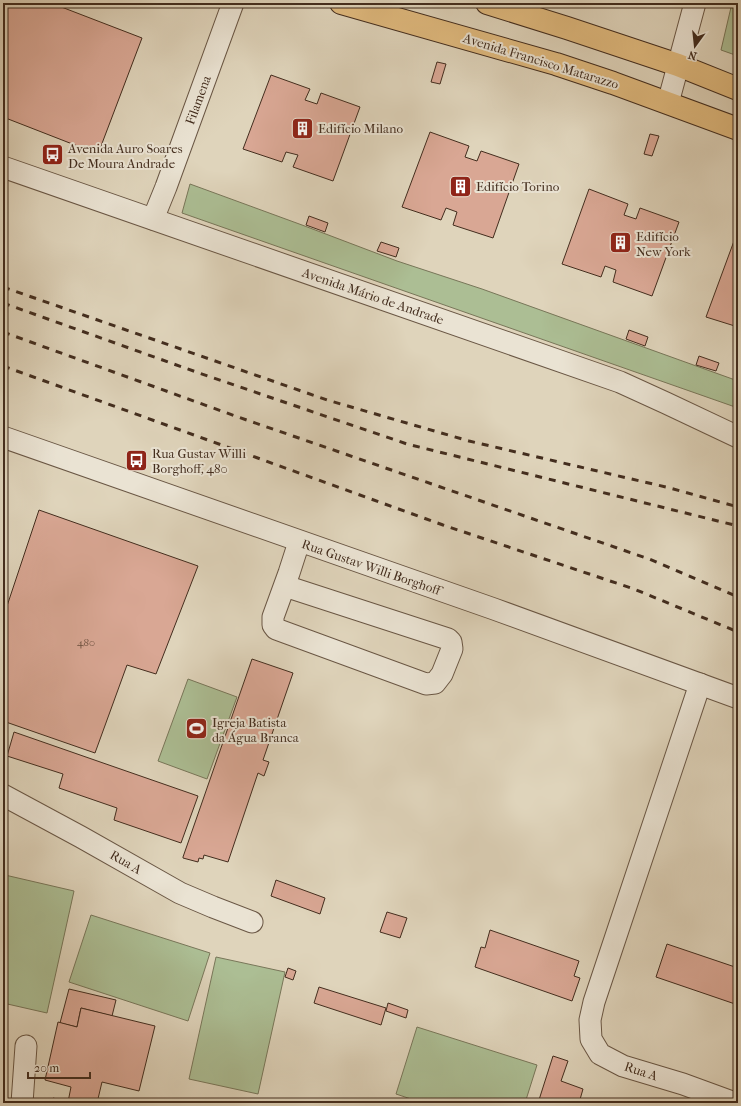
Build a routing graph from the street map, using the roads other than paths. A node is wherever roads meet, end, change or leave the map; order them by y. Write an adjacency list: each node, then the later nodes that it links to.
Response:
1 (233, 3): 10 (street, Filamena)
2 (341, 3): 7 (main road, Avenida Francisco Matarazzo)
3 (487, 3): 5 (main road)
4 (695, 3): 5 (street)
5 (678, 65): 6 (main road); 7 (street)
6 (738, 89)
7 (668, 103): 8 (main road, Avenida Francisco Matarazzo)
8 (738, 129)
9 (3, 167): 10 (street, Avenida Mário de Andrade)
10 (153, 219): 12 (street, Avenida Mário de Andrade)
11 (3, 437): 13 (street, Rua Gustav Willi Borghoff)
12 (738, 438)
13 (300, 542): 14 (street); 15 (street, Rua Gustav Willi Borghoff)
14 (285, 586): 14 (street)
15 (700, 684): 16 (street, Rua Gustav Willi Borghoff); 21 (street, Rua A)
16 (738, 698)
17 (3, 795): 18 (street, Rua A)
18 (252, 922)
19 (26, 1046): 20 (street)
20 (22, 1103)
21 (735, 1103)

